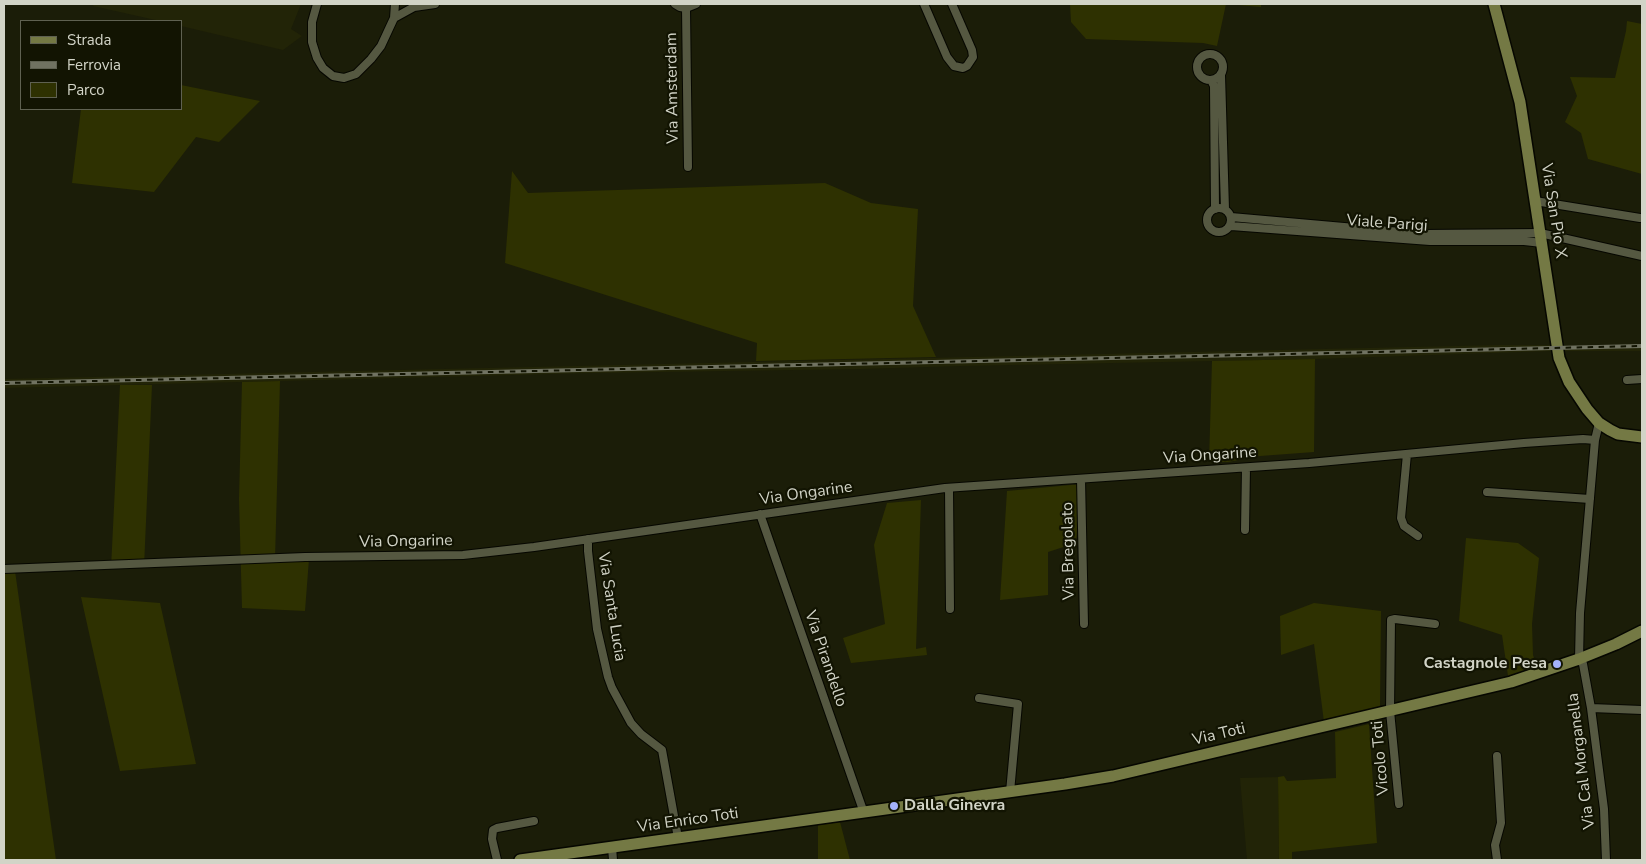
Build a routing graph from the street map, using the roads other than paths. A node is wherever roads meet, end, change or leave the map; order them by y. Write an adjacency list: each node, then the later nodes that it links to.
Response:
1 (317, 4): 10 (street)
2 (395, 4): 10 (street)
3 (434, 4): 10 (street)
4 (675, 4): 9 (street)
5 (696, 4): 9 (street)
6 (924, 4): 7 (street)
7 (952, 4)
8 (1494, 4): 14 (main road, Via San Pio X)
9 (686, 8): 13 (street, Via Amsterdam)
10 (394, 18)
11 (1221, 76): 12 (street); 12 (street); 16 (street)
12 (1211, 80): 15 (street)
13 (688, 168)
14 (1536, 201): 17 (street); 19 (main road, Via San Pio X)
15 (1215, 209): 16 (street); 18 (street, Viale Parigi)
16 (1225, 209): 18 (street)
17 (1640, 218)
18 (1231, 221): 19 (street, Viale Parigi)
19 (1541, 238): 20 (street, Viale Parigi); 23 (main road, Via San Pio X)
20 (1642, 256)
21 (1627, 380): 22 (street)
22 (1642, 380)
23 (1596, 420): 24 (main road); 25 (street)
24 (1642, 437)
25 (1595, 440): 26 (street, Via Ongarine); 31 (street)
26 (1407, 454): 27 (street, Via Ongarine); 34 (street)
27 (1246, 468): 28 (street, Via Ongarine); 33 (street)
28 (1082, 479): 29 (street, Via Ongarine); 38 (street, Via Bregolato)
29 (949, 488): 32 (street, Via Ongarine); 37 (street)
30 (1487, 492): 31 (street)
31 (1590, 499): 41 (street)
32 (760, 514): 35 (street, Via Ongarine); 49 (street, Via Pirandello)
33 (1245, 530)
34 (1418, 536)
35 (588, 539): 36 (street, Via Ongarine); 51 (street, Via Santa Lucia)
36 (4, 569)
37 (950, 609)
38 (1084, 624)
39 (1435, 624): 45 (street, Vicolo Toti)
40 (1642, 631): 41 (main road, Via Toti)
41 (1579, 660): 43 (street, Via Cal Morganella); 45 (main road, Via Toti)
42 (979, 698): 47 (street)
43 (1591, 708): 44 (street); 57 (street, Via Cal Morganella)
44 (1642, 710)
45 (1390, 711): 47 (main road, Via Toti); 48 (street, Vicolo Toti)
46 (1498, 756): 56 (street)
47 (1010, 792): 49 (main road, Via Toti)
48 (1399, 804)
49 (862, 813): 51 (main road, Via Enrico Toti)
50 (534, 821): 53 (street)
51 (678, 838): 52 (main road, Via Enrico Toti)
52 (612, 848): 54 (main road, Via Enrico Toti); 55 (street)
53 (497, 860)
54 (520, 860)
55 (613, 860)
56 (1497, 860)
57 (1606, 860)

